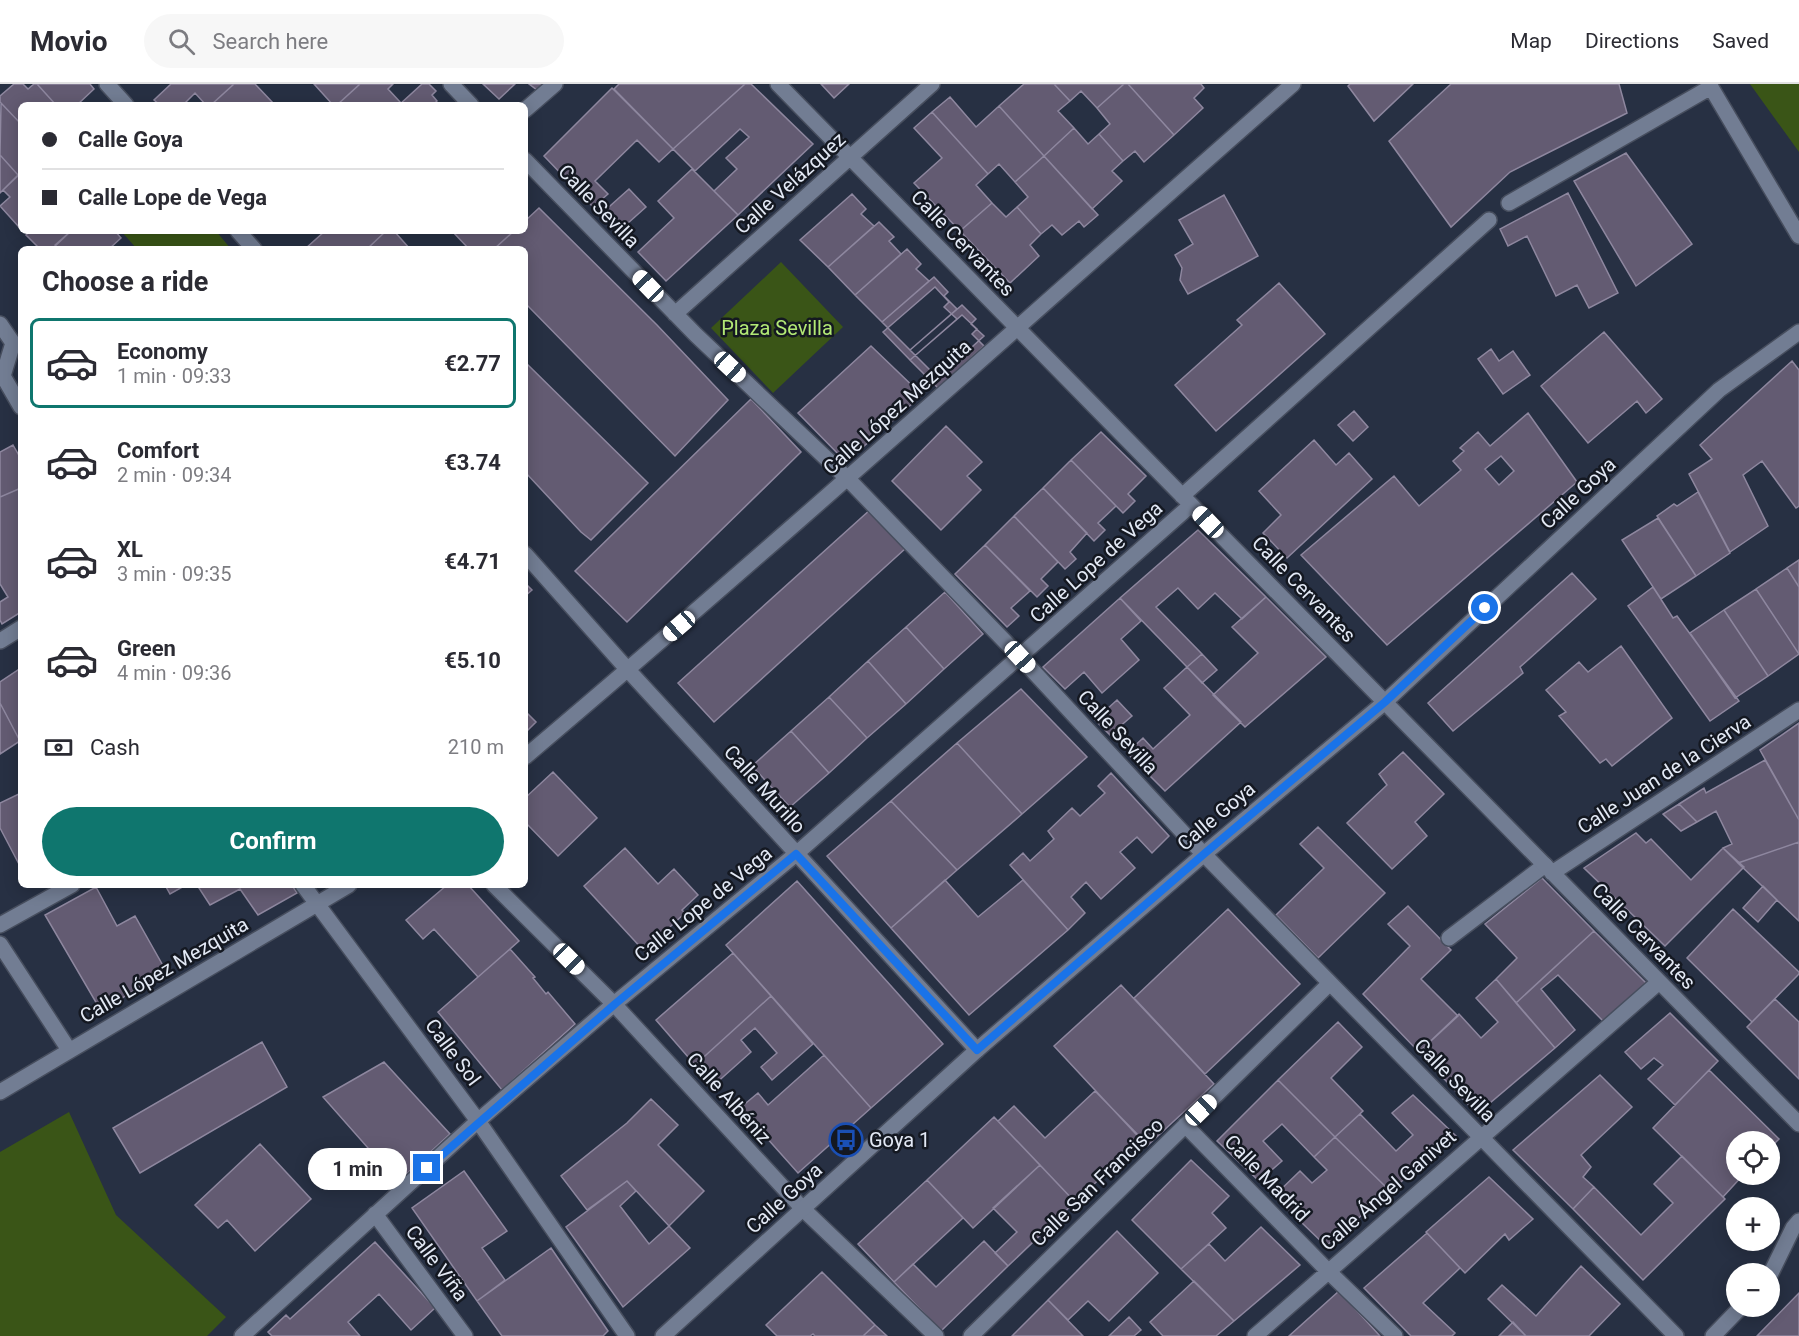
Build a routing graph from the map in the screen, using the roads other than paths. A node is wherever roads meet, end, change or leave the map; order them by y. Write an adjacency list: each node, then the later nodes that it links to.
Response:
1 (107, 84): 8 (street)
2 (451, 84): 9 (street)
3 (555, 84): 10 (street)
4 (778, 84): 11 (street, Calle Cervantes)
5 (932, 84): 11 (street, Calle Velázquez)
6 (1293, 84): 20 (street, Calle López Mezquita)
7 (1710, 85): 13 (street); 16 (street)
8 (123, 102)
9 (468, 102)
10 (528, 107)
11 (850, 157): 18 (street, Calle Velázquez); 20 (street, Calle Cervantes)
12 (528, 163): 18 (street, Calle Sevilla)
13 (1509, 203)
14 (1489, 220): 26 (street, Calle Lope de Vega)
15 (241, 234): 17 (street)
16 (1799, 236)
17 (251, 246)
18 (675, 314): 25 (street, Calle Sevilla)
19 (0, 324): 22 (street)
20 (1017, 327): 25 (street, Calle López Mezquita); 26 (street, Calle Cervantes)
21 (1799, 332): 32 (street, Calle Goya)
22 (17, 345): 23 (street)
23 (2, 376): 24 (street)
24 (18, 402)
25 (848, 479): 30 (street, Calle Sevilla); 31 (street, Calle López Mezquita)
26 (1187, 501): 30 (street, Calle Lope de Vega); 32 (street, Calle Cervantes)
27 (528, 557): 31 (street, Calle Murillo)
28 (18, 630): 29 (street)
29 (0, 641)
30 (1020, 657): 35 (street, Calle Lope de Vega); 36 (street, Calle Sevilla)
31 (628, 670): 34 (street, Calle López Mezquita); 35 (street, Calle Murillo)
32 (1385, 702): 36 (street, Calle Goya); 37 (street, Calle Cervantes)
33 (1799, 710): 37 (street, Calle Juan de la Cierva)
34 (528, 755)
35 (796, 854): 48 (street, Calle Lope de Vega); 50 (street, Calle Murillo)
36 (1204, 854): 47 (street, Calle Sevilla); 50 (street, Calle Goya)
37 (1548, 869): 44 (street, Calle Juan de la Cierva); 46 (street, Calle Cervantes)
38 (67, 888): 43 (street)
39 (305, 888): 42 (street, Calle Sol)
40 (345, 888): 42 (street, Calle López Mezquita)
41 (497, 888): 48 (street, Calle Albéniz)
42 (317, 905): 49 (street, Calle López Mezquita); 52 (street, Calle Sol)
43 (0, 925)
44 (1449, 938)
45 (0, 944): 49 (street)
46 (1659, 982): 53 (street, Calle Cervantes); 55 (street, Calle Ángel Ganivet)
47 (1330, 983): 54 (street, Calle San Francisco); 55 (street, Calle Sevilla)
48 (615, 1004): 52 (street, Calle Lope de Vega); 56 (street, Calle Albéniz)
49 (69, 1050): 51 (street, Calle López Mezquita)
50 (977, 1050): 56 (street, Calle Goya)
51 (0, 1092)
52 (478, 1121): 57 (street, Calle Lope de Vega); 64 (street, Calle Sol)
53 (1799, 1124)
54 (1185, 1125): 60 (street, Calle Madrid); 67 (street, Calle San Francisco)
55 (1481, 1136): 60 (street, Calle Ángel Ganivet); 70 (street, Calle Sevilla)
56 (803, 1209): 65 (street, Calle Goya); 66 (street, Calle Albéniz)
57 (375, 1214): 62 (street, Calle Lope de Vega); 63 (street, Calle Viña)
58 (1797, 1227): 59 (street)
59 (1777, 1263)
60 (1328, 1271): 68 (street, Calle Ángel Ganivet); 69 (street, Calle Madrid)
61 (1731, 1317): 71 (street)
62 (242, 1336)
63 (465, 1336)
64 (627, 1336)
65 (663, 1336)
66 (936, 1336)
67 (971, 1336)
68 (1255, 1336)
69 (1395, 1336)
70 (1676, 1336)
71 (1713, 1336)

